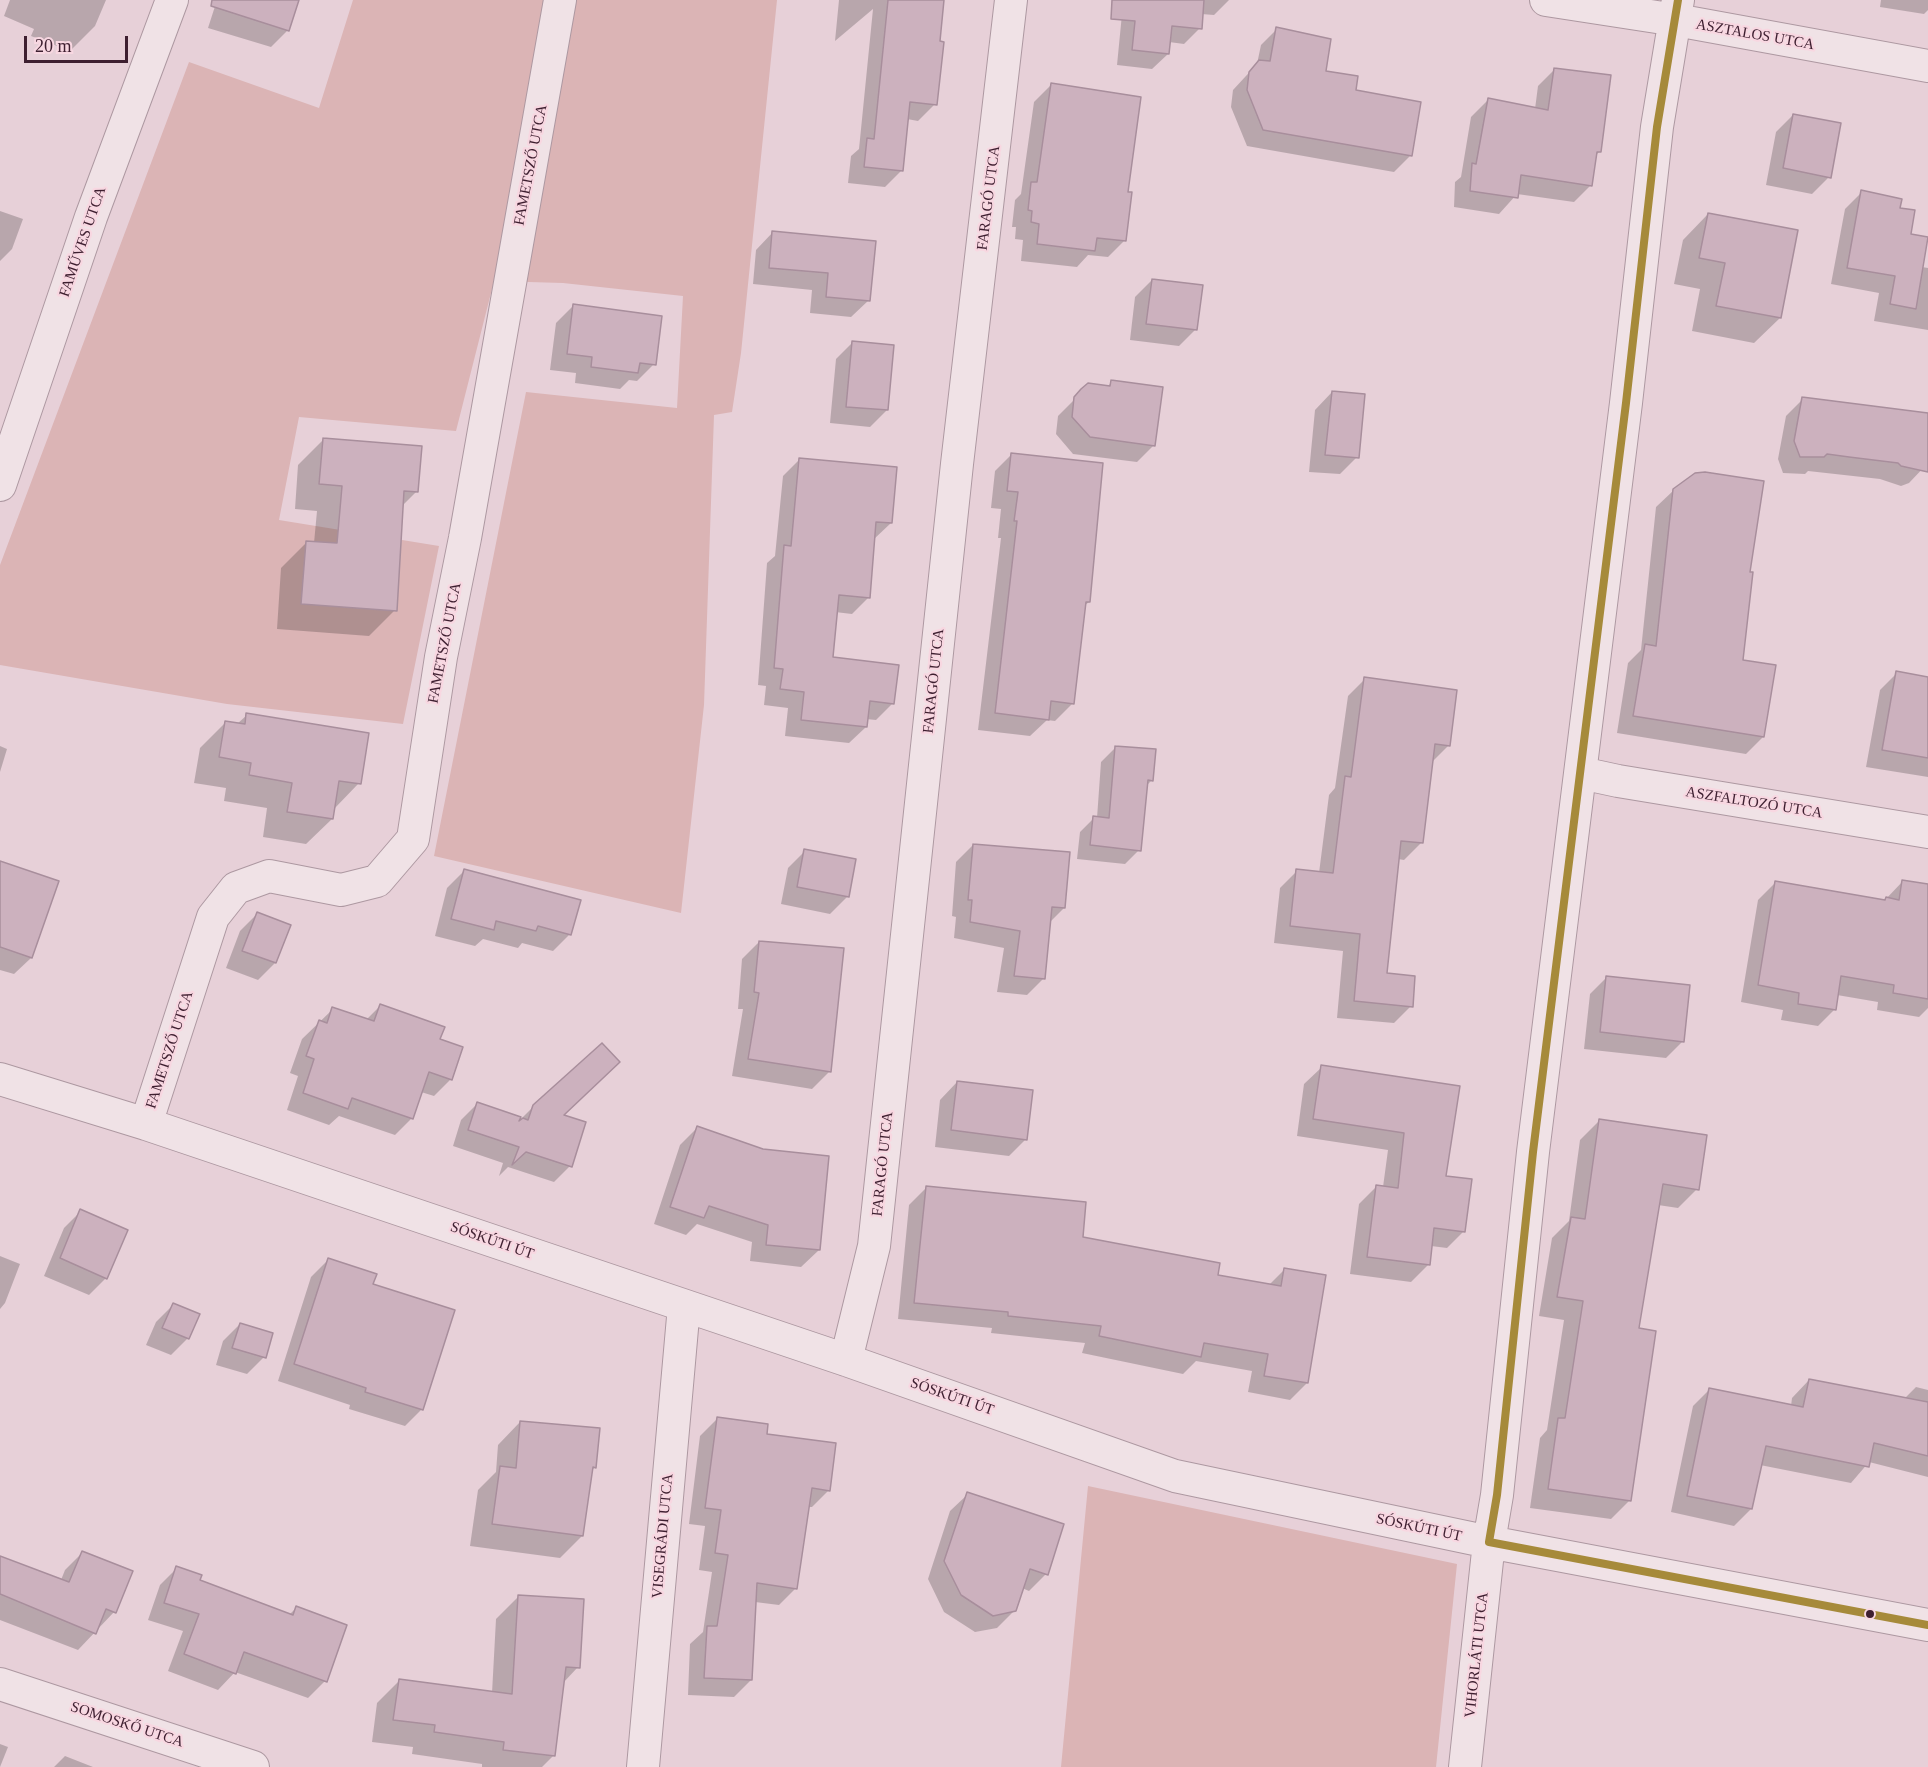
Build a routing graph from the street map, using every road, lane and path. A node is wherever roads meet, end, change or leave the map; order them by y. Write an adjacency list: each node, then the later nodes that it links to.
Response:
1 (172, 0): 7 (street, FAMŰVES UTCA)
2 (560, 0): 11 (street, FAMETSZŐ UTCA)
3 (1011, 0): 13 (street, FARAGÓ UTCA)
4 (1546, 0): 5 (street, ASZTALOS UTCA)
5 (1677, 10): 6 (street, ASZTALOS UTCA); 8 (street, VIHORLÁTI UTCA)
6 (1928, 66)
7 (0, 485)
8 (1581, 773): 9 (street, ASZFALTOZÓ UTCA); 14 (street, VIHORLÁTI UTCA)
9 (1928, 832)
10 (0, 1078): 11 (street, SÓSKÚTI ÚT)
11 (146, 1124): 12 (street, SÓSKÚTI ÚT)
12 (684, 1306): 13 (street, SÓSKÚTI ÚT); 19 (street, VISEGRÁDI UTCA)
13 (846, 1360): 14 (street, SÓSKÚTI ÚT)
14 (1489, 1542): 15 (street, SÓSKÚTI ÚT); 17 (street, VIHORLÁTI UTCA)
15 (1928, 1625)
16 (0, 1684): 18 (street, SOMOSKŐ UTCA)
17 (1472, 1766)
18 (253, 1767)
19 (643, 1767)

